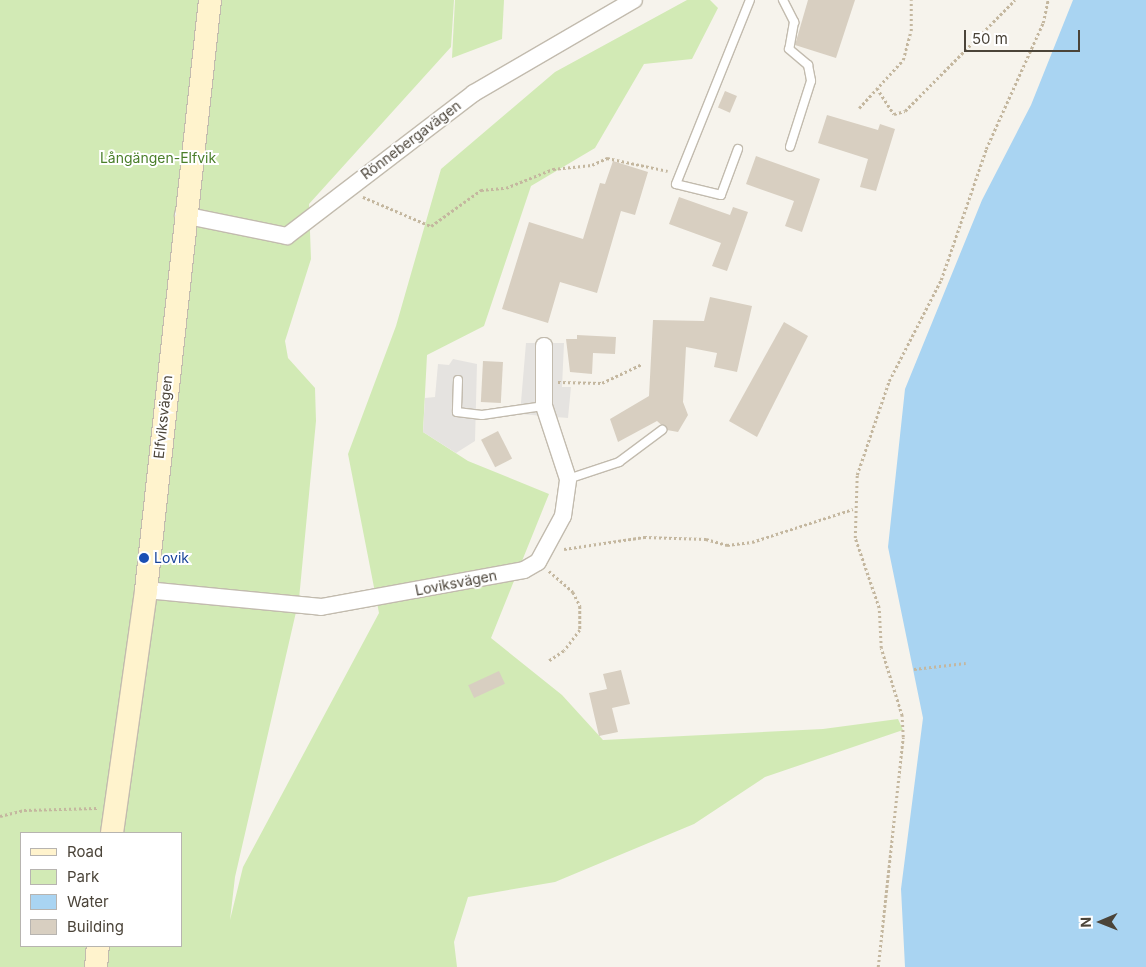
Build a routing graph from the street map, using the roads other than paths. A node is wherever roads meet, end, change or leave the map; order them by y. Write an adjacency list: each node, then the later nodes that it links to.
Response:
1 (210, 0): 7 (street, Elfviksvägen)
2 (634, 0): 7 (street, Rönnebergavägen)
3 (750, 0): 6 (lane)
4 (783, 0): 5 (lane)
5 (790, 147)
6 (738, 149)
7 (183, 215): 13 (street, Elfviksvägen)
8 (544, 346): 10 (street)
9 (458, 380): 10 (lane)
10 (544, 406): 12 (street)
11 (662, 430): 12 (lane)
12 (568, 479): 13 (street, Loviksvägen)
13 (146, 590): 14 (street, Elfviksvägen)
14 (112, 832)
15 (98, 947): 16 (street)
16 (96, 967)

